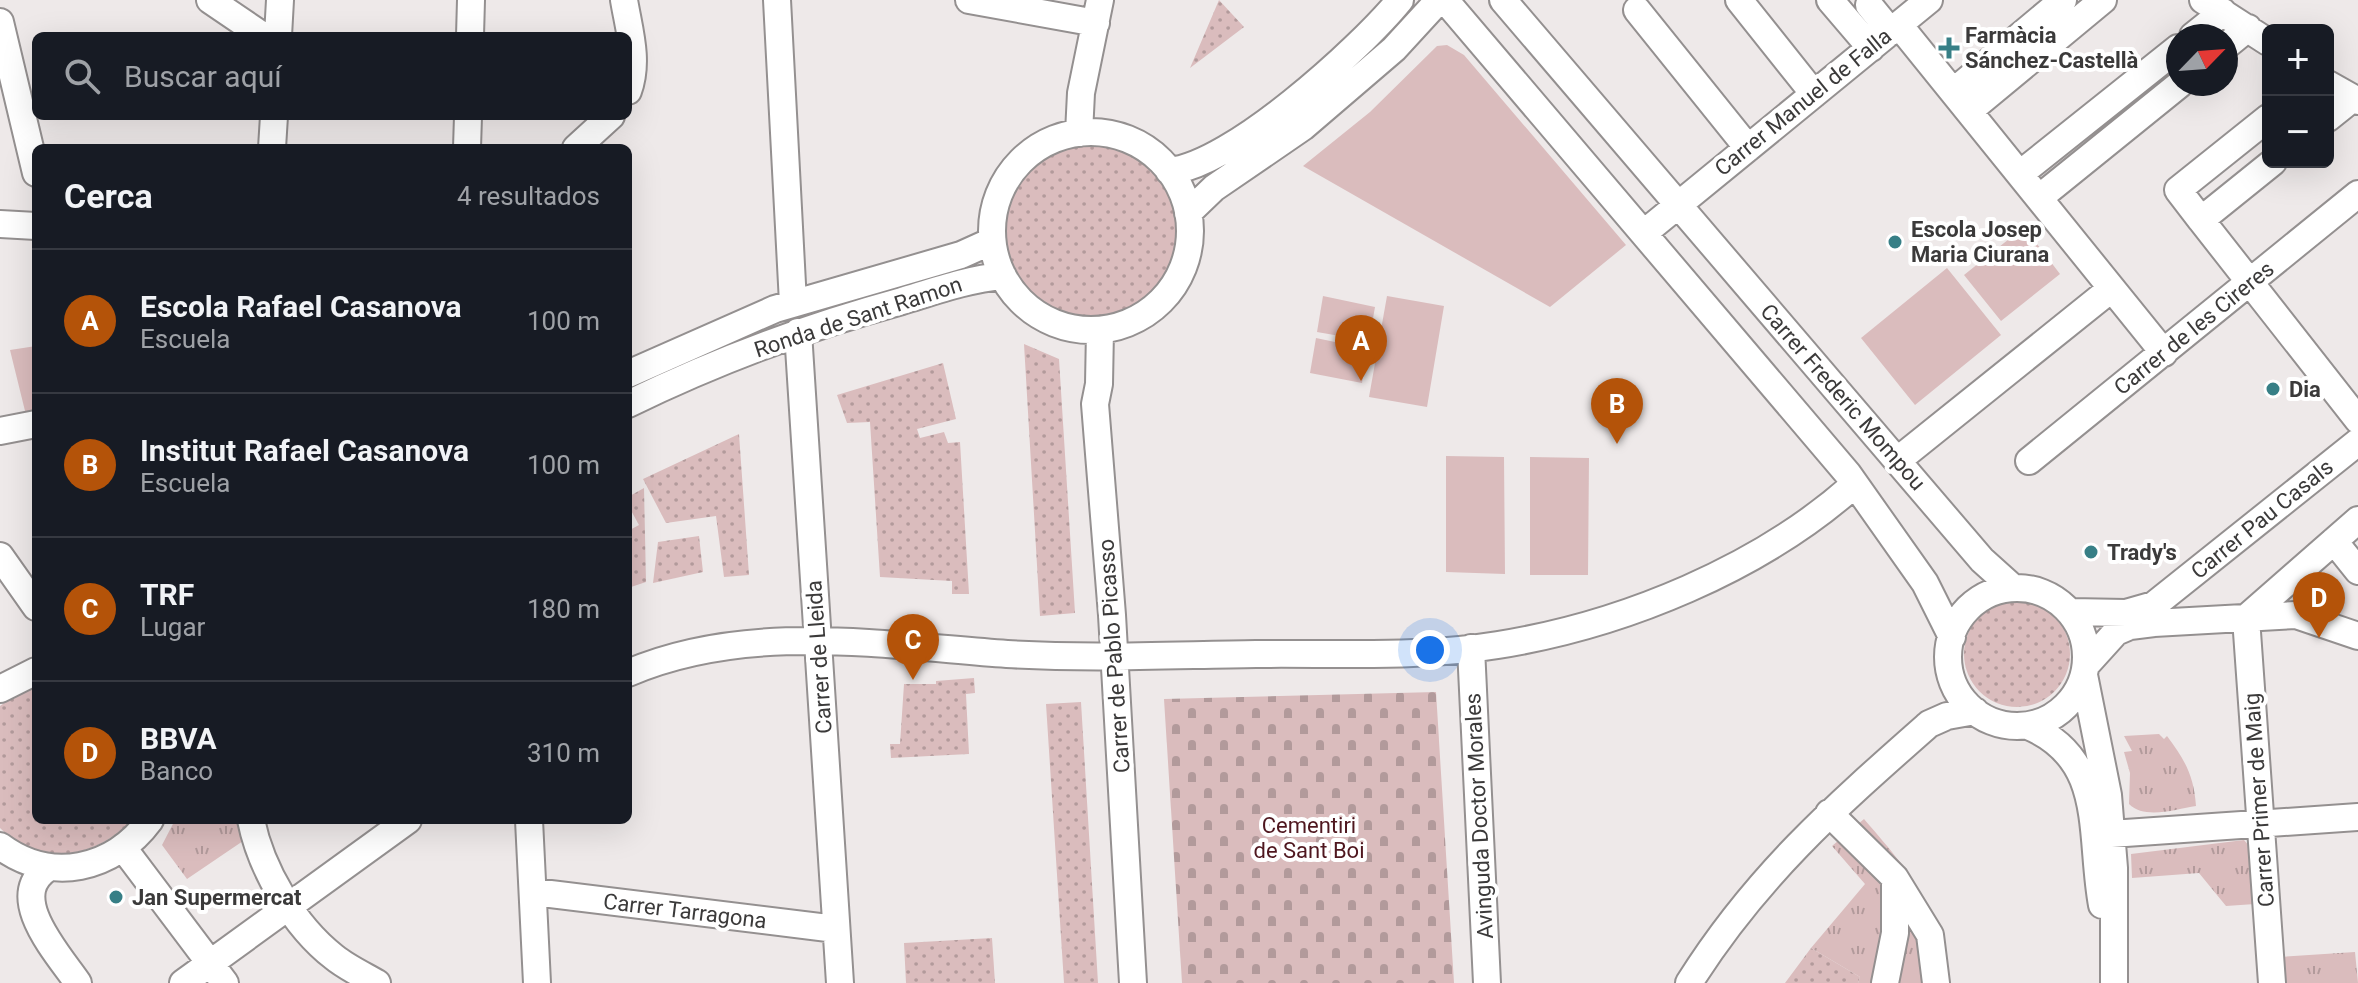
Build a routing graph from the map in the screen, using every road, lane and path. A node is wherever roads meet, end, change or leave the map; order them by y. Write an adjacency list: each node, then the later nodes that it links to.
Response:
1 (210, 0): 23 (street)
2 (280, 0): 24 (street)
3 (471, 0): 25 (street)
4 (624, 0): 26 (street)
5 (777, 0): 64 (street)
6 (969, 0): 19 (street)
7 (1400, 0): 50 (street)
8 (1439, 0): 55 (street)
9 (1445, 0): 59 (street, Carrer Frederic Mompou)
10 (1503, 0): 54 (street, Carrer Frederic Mompou)
11 (1739, 0): 34 (street)
12 (1830, 0): 20 (street)
13 (1929, 0): 27 (street, Carrer Manuel de Falla)
14 (2063, 0): 37 (street)
15 (2103, 0): 37 (street)
16 (1871, 2): 20 (street, Carrer Manuel de Falla); 27 (street)
17 (2213, 6): 22 (street); 28 (street)
18 (1637, 10): 47 (street)
19 (1098, 12): 43 (street)
20 (1848, 21): 27 (street)
21 (0, 22): 48 (street)
22 (2201, 24)
23 (257, 32)
24 (278, 32)
25 (470, 32)
26 (630, 32)
27 (1887, 35): 34 (street, Carrer Manuel de Falla); 37 (street)
28 (2258, 35): 29 (street)
29 (2238, 42)
30 (632, 44): 32 (street)
31 (2166, 58): 51 (street)
32 (632, 80)
33 (2334, 88): 36 (street)
34 (1814, 94): 47 (street, Carrer Manuel de Falla)
35 (2166, 95): 52 (street)
36 (2355, 100): 38 (street)
37 (1961, 101): 51 (street)
38 (2334, 114)
39 (274, 120): 44 (street)
40 (468, 120): 45 (street)
41 (607, 120): 46 (street)
42 (2262, 123): 56 (street)
43 (1079, 133): 50 (street); 60 (street)
44 (272, 144)
45 (467, 144)
46 (580, 144)
47 (1748, 148): 54 (street, Carrer Manuel de Falla)
48 (32, 156)
49 (2266, 168): 56 (street)
50 (1169, 171): 55 (street)
51 (2020, 174): 52 (street)
52 (2039, 198): 63 (street)
53 (2356, 199): 62 (street, Carrer de les Cireres)
54 (1676, 203): 59 (street); 74 (street, Carrer Frederic Mompou)
55 (1188, 213): 65 (street)
56 (2201, 220): 62 (street)
57 (0, 224): 58 (street)
58 (32, 226)
59 (1644, 233): 76 (street, Carrer Frederic Mompou)
60 (992, 241): 61 (street); 64 (street, Ronda de Sant Ramon)
61 (1003, 276): 65 (street); 66 (street, Ronda de Sant Ramon)
62 (2250, 284): 67 (street, Carrer de les Cireres); 70 (street)
63 (2111, 289): 67 (street); 74 (street)
64 (793, 303): 68 (street, Ronda de Sant Ramon)
65 (1100, 330): 91 (street, Carrer de Pablo Picasso)
66 (798, 332): 69 (street, Ronda de Sant Ramon); 89 (street, Carrer de Lleida)
67 (2164, 353): 75 (street, Carrer de les Cireres)
68 (632, 372)
69 (632, 402)
70 (2358, 420)
71 (32, 425): 72 (street)
72 (0, 431)
73 (2358, 442): 82 (street, Carrer Pau Casals)
74 (1898, 460): 81 (street, Carrer Frederic Mompou)
75 (2029, 461)
76 (1855, 484): 88 (street, Carrer Frederic Mompou); 90 (street)
77 (2358, 520): 78 (street)
78 (2334, 541): 80 (street); 85 (street)
79 (0, 556): 83 (street)
80 (2358, 571)
81 (2012, 587): 84 (street); 88 (street)
82 (2165, 596): 84 (street, Carrer Pau Casals); 86 (street)
83 (32, 601)
84 (2071, 612): 92 (street)
85 (2246, 618): 86 (street); 87 (street); 102 (street, Carrer Primer de Maig)
86 (2174, 622): 92 (street)
87 (2358, 636)
88 (1952, 637): 95 (street)
89 (818, 640): 91 (street); 93 (street); 114 (street, Carrer de Lleida)
90 (1471, 648): 91 (street); 123 (street, Avinguda Doctor Morales)
91 (1114, 656): 122 (street, Carrer de Pablo Picasso)
92 (2085, 670): 99 (street); 107 (street)
93 (632, 672)
94 (32, 673): 96 (street)
95 (1954, 680): 97 (street); 98 (street)
96 (0, 689)
97 (1975, 711): 98 (street); 99 (street)
98 (1929, 724): 100 (street)
99 (2028, 726): 115 (street)
100 (1829, 813): 111 (street); 124 (street)
101 (2358, 817): 102 (street)
102 (2260, 823): 107 (street); 128 (street, Carrer Primer de Maig)
103 (146, 824): 109 (street)
104 (252, 824): 113 (street)
105 (402, 824): 113 (street)
106 (529, 824): 112 (street)
107 (2111, 834): 115 (street)
108 (0, 846): 110 (street)
109 (124, 849): 110 (street); 116 (street)
110 (48, 868): 117 (street)
111 (1895, 878): 125 (street); 126 (street)
112 (534, 892): 114 (street, Carrer Tarragona); 120 (street)
113 (290, 905): 116 (street); 119 (street)
114 (836, 929): 121 (street, Carrer de Lleida)
115 (2112, 956): 127 (street)
116 (218, 973): 118 (street)
117 (78, 983)
118 (183, 983)
119 (377, 983)
120 (537, 983)
121 (840, 983)
122 (1133, 983)
123 (1487, 983)
124 (1689, 983)
125 (1885, 983)
126 (1936, 983)
127 (2114, 983)
128 (2272, 983)

